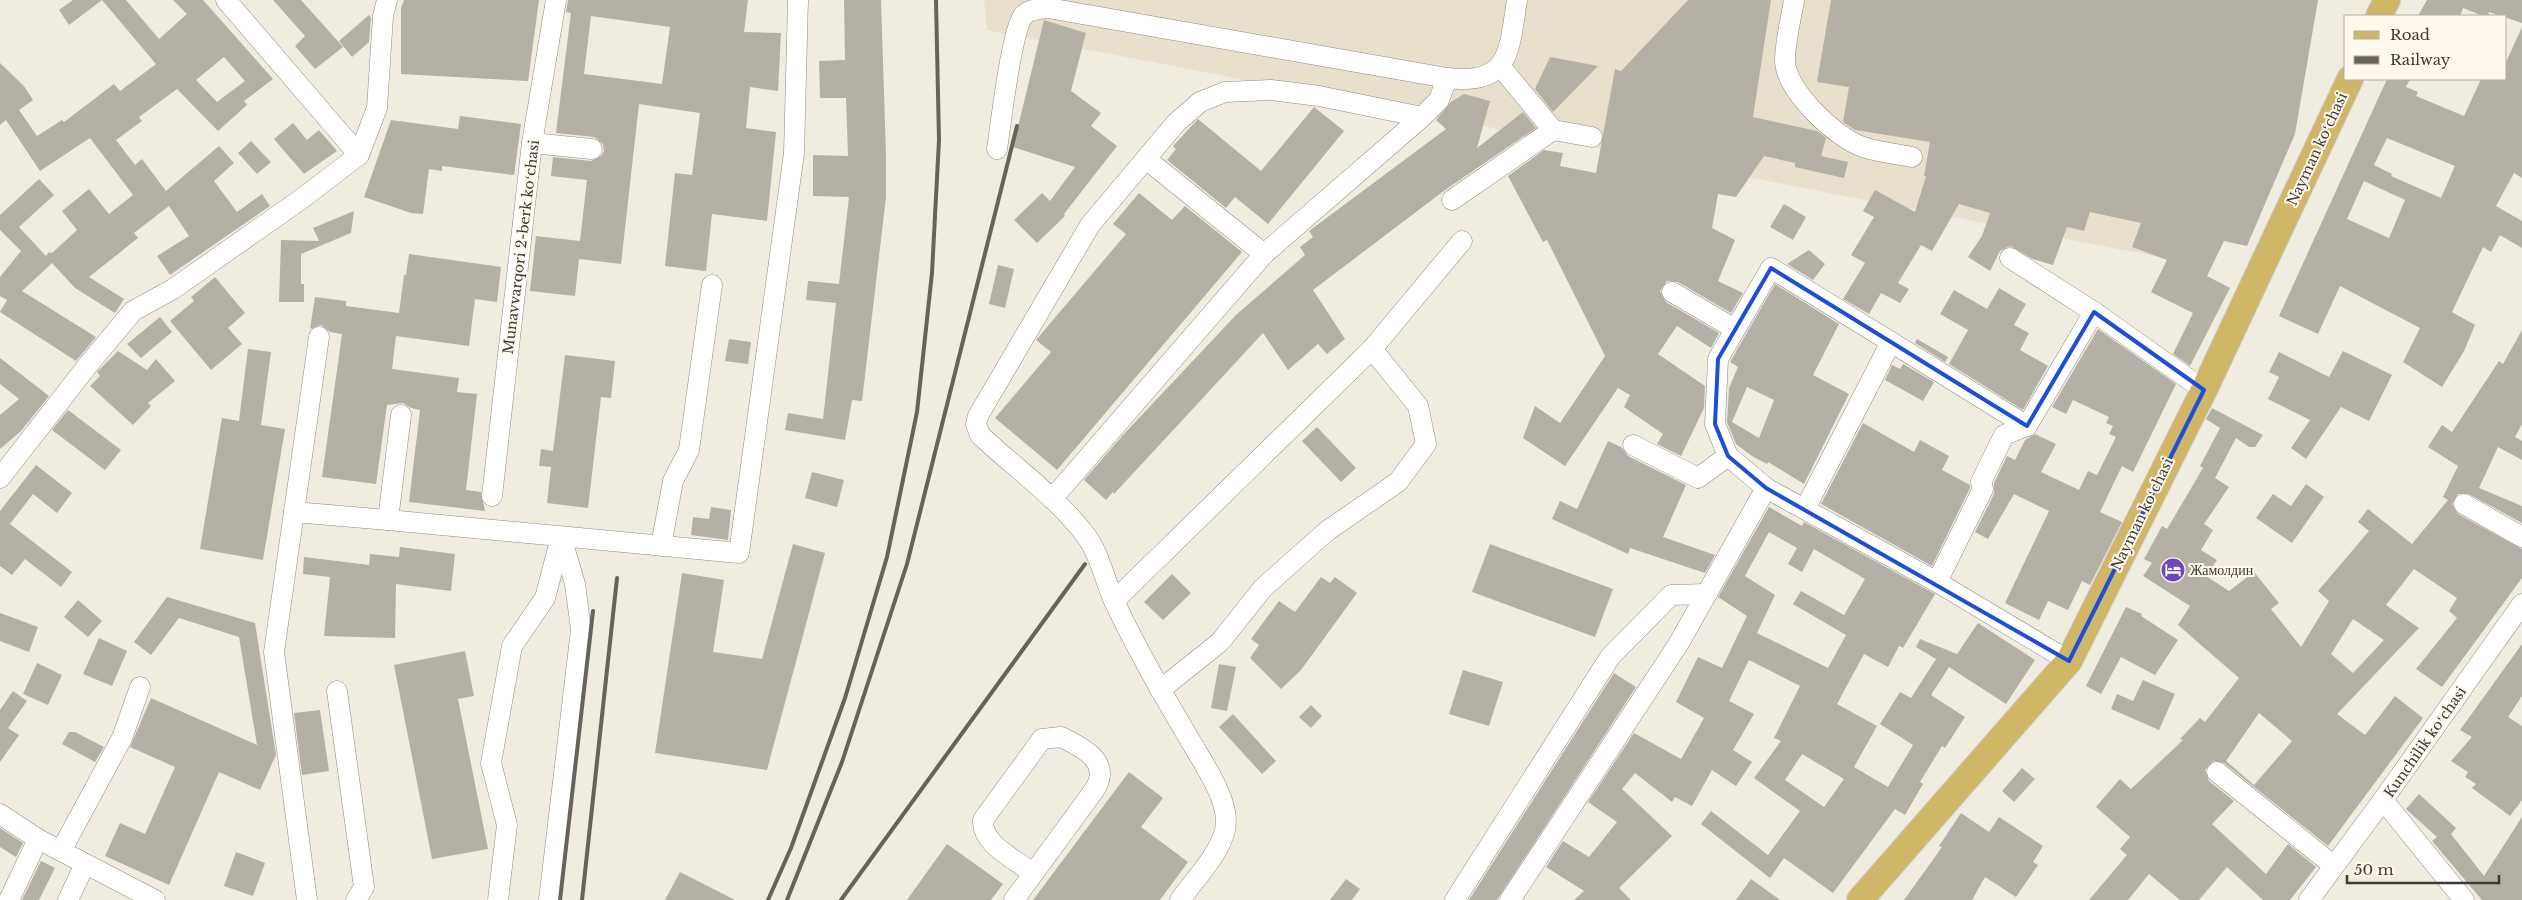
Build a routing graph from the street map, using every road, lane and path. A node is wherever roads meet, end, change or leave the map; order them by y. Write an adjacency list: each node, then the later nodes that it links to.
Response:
1 (226, 0): 18 (street)
2 (387, 0): 18 (street)
3 (556, 0): 15 (street, Munavvarqori 2-berk koʻchasi)
4 (798, 0): 47 (street)
5 (1517, 0): 9 (street)
6 (1794, 0): 19 (street)
7 (2387, 0): 8 (main road)
8 (2380, 15)
9 (1500, 66): 10 (street); 13 (street)
10 (1448, 78): 12 (street); 17 (street)
11 (2350, 80): 32 (main road, Nayman koʻchasi)
12 (1422, 117): 20 (street); 23 (street)
13 (1553, 130): 14 (street); 21 (street)
14 (1592, 137)
15 (532, 143): 16 (street); 39 (street, Munavvarqori 2-berk koʻchasi)
16 (592, 149)
17 (997, 149)
18 (359, 155): 37 (street)
19 (1912, 157)
20 (1146, 158): 23 (street); 40 (street)
21 (1452, 200)
22 (1462, 241): 31 (street)
23 (1264, 254): 40 (street)
24 (2010, 258): 27 (street)
25 (712, 285): 47 (street)
26 (1672, 292): 28 (street)
27 (2094, 312): 32 (street); 34 (street)
28 (1736, 329): 30 (street); 36 (street)
29 (319, 337): 43 (street)
30 (1891, 342): 34 (street); 42 (street)
31 (1372, 349): 50 (street); 54 (street)
32 (2204, 390): 52 (main road, Nayman koʻchasi)
33 (401, 415): 44 (street)
34 (2027, 426): 48 (street)
35 (1633, 445): 36 (street)
36 (1728, 456): 38 (street)
37 (0, 478)
38 (1766, 488): 42 (street); 49 (street)
39 (492, 496)
40 (1052, 499): 50 (street)
41 (2464, 504): 46 (street)
42 (1805, 509): 48 (street)
43 (294, 512): 44 (street); 67 (street)
44 (388, 520): 45 (street)
45 (561, 537): 47 (street); 69 (street); 70 (street)
46 (2522, 537)
47 (660, 546)
48 (1937, 582): 52 (street)
49 (1707, 594): 73 (street); 74 (street)
50 (1114, 602): 54 (street)
51 (2522, 604): 57 (street, Kunchilik koʻchasi)
52 (2069, 661): 75 (main road, Nayman koʻchasi)
53 (140, 687): 60 (street)
54 (1160, 690): 72 (street)
55 (337, 691): 68 (street)
56 (2217, 772): 62 (street)
57 (2383, 800): 62 (street); 77 (street, Kunchilik koʻchasi)
58 (0, 814): 59 (street)
59 (38, 840): 60 (street); 64 (street)
60 (61, 852): 61 (street)
61 (85, 864): 65 (street); 66 (street)
62 (2334, 866): 76 (street)
63 (1033, 873): 63 (street); 71 (street)
64 (9, 900)
65 (68, 900)
66 (155, 900)
67 (307, 900)
68 (356, 900)
69 (498, 900)
70 (549, 900)
71 (1014, 900)
72 (1180, 900)
73 (1455, 900)
74 (1510, 900)
75 (1860, 900)
76 (2309, 900)
77 (2464, 900)

